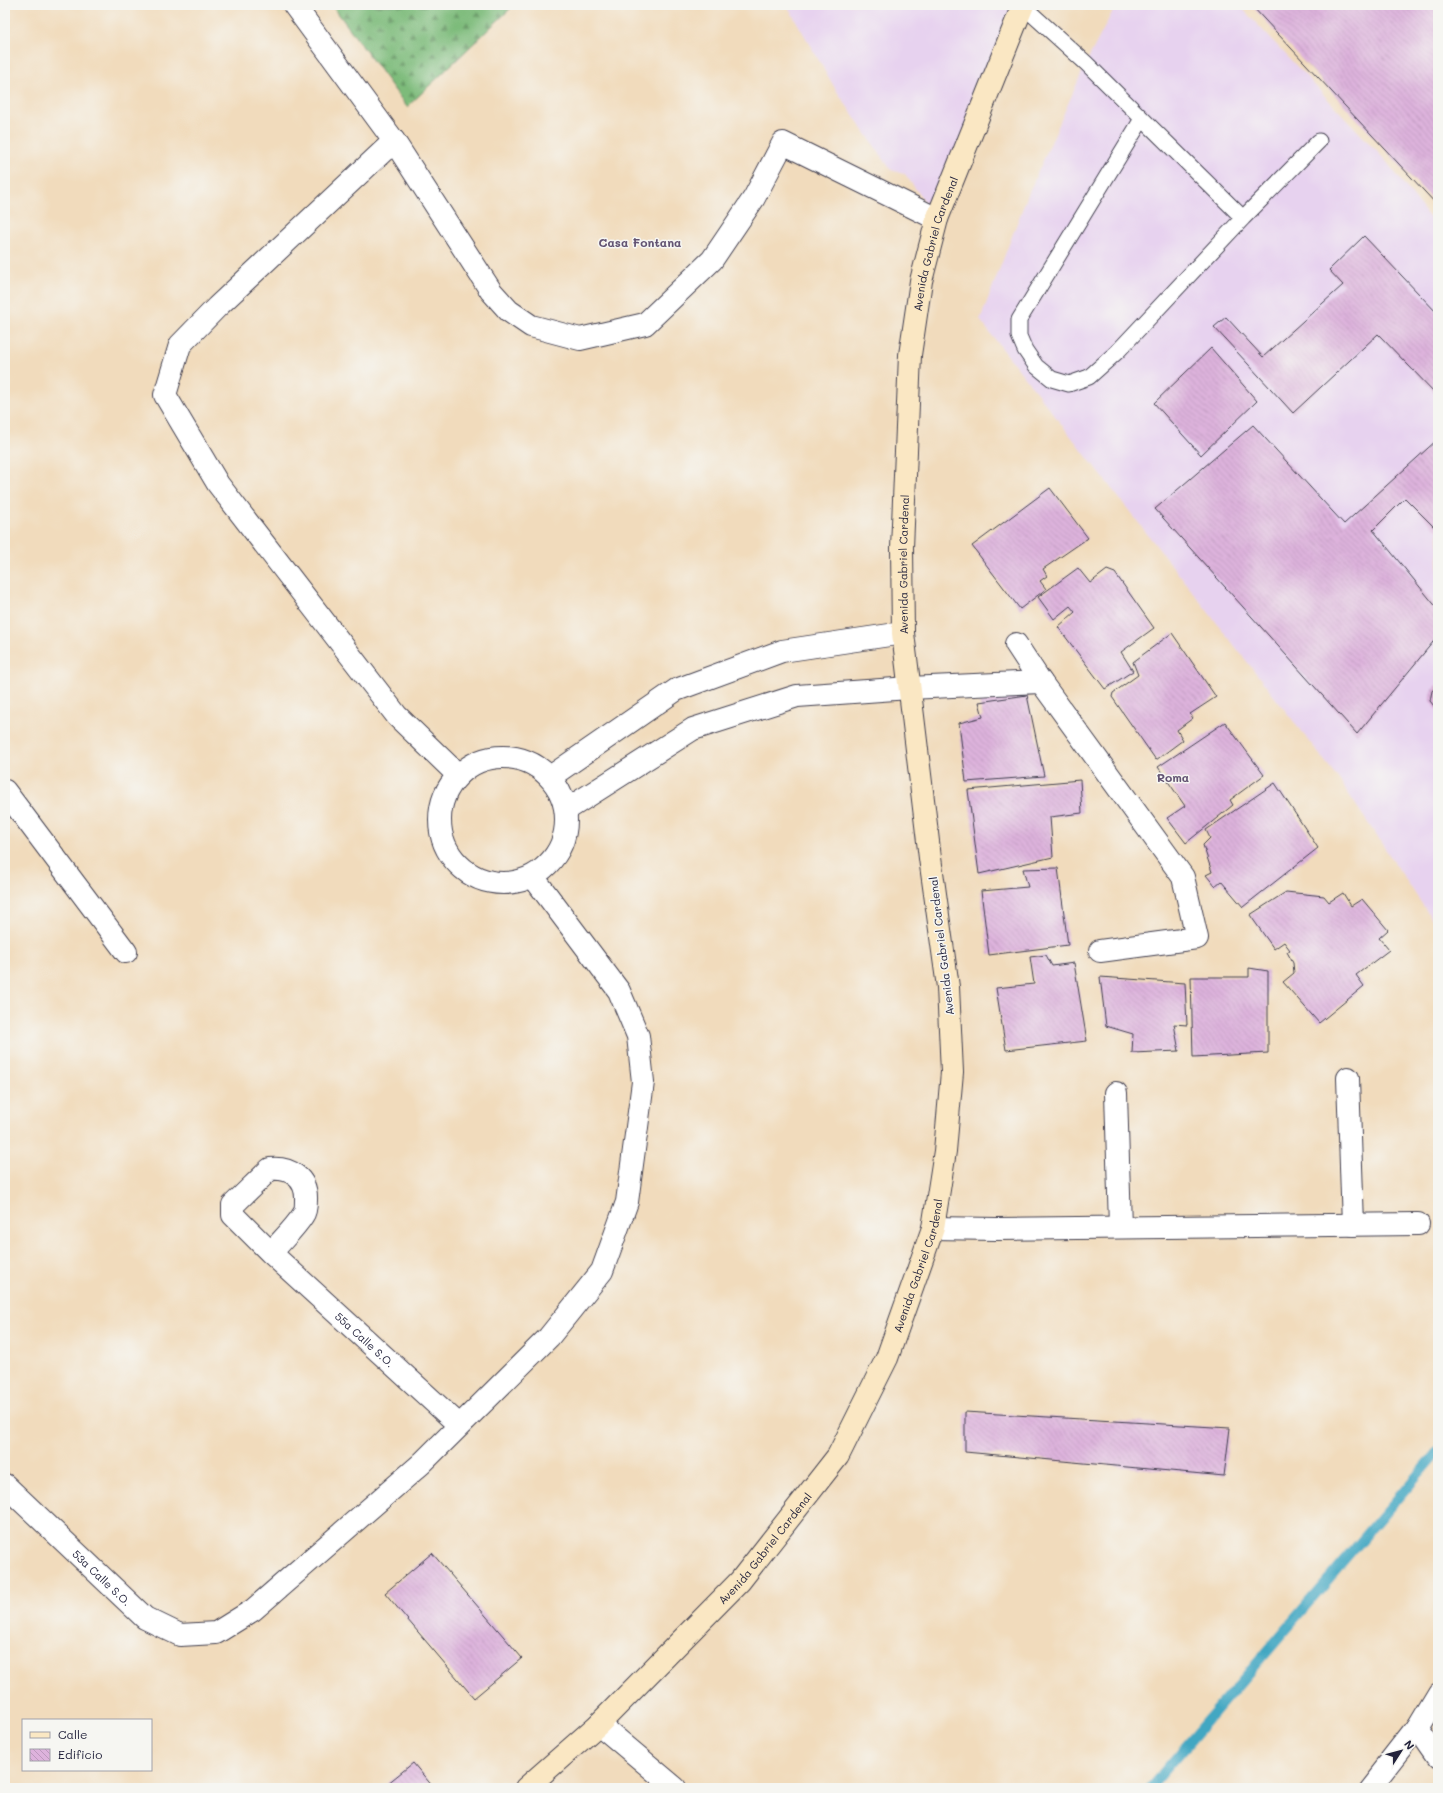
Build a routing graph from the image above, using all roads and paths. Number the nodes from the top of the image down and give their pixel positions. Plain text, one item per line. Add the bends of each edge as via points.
1 (294, 5) edge
2 (1023, 6) edge
3 (1142, 119) junction
4 (394, 141) junction
5 (1319, 141) dead end
6 (1243, 218) junction
7 (937, 219) junction
8 (903, 633) junction
9 (1016, 644) dead end
10 (1041, 682) junction
11 (909, 688) junction
12 (457, 774) junction
13 (550, 777) junction
14 (5, 791) edge
15 (566, 810) junction
16 (534, 878) junction
17 (1100, 951) dead end
18 (126, 952) dead end
19 (1348, 1078) dead end
20 (1116, 1093) dead end
21 (1418, 1224) dead end
22 (1354, 1225) junction
23 (1120, 1227) junction
24 (932, 1228) junction
25 (271, 1253) dead end
26 (459, 1425) junction
27 (5, 1485) edge
28 (1438, 1692) edge
29 (599, 1724) junction
30 (1417, 1728) junction
31 (1438, 1758) edge
32 (526, 1788) edge
33 (675, 1788) edge
34 (1370, 1788) edge

1 - 4 street
2 - 3 lane via 1086,63
2 - 7 street, Avenida Gabriel Cardenal
3 - 6 lane
3 - 6 lane via 1019,320 1019,336 1036,366 1052,379 1069,384 1090,377 1118,351
4 - 7 street via 491,291 509,311 531,326 580,339 645,324 712,260 754,198 783,143
4 - 12 street via 180,345 165,395 218,484 397,716
5 - 6 lane
7 - 8 street, Avenida Gabriel Cardenal via 921,281 910,355 902,548
8 - 11 street, Avenida Gabriel Cardenal
8 - 13 street via 782,651 676,690
9 - 10 street
10 - 11 street
10 - 17 street via 1183,877 1197,938
11 - 15 street via 797,696 693,729
11 - 24 street, Avenida Gabriel Cardenal via 948,987 952,1072 945,1151
12 - 13 street via 478,761 504,756 523,760
12 - 16 street via 442,798 438,817 442,842 449,856 464,872 505,885
13 - 15 street
14 - 18 street
15 - 16 street via 564,842 554,861
16 - 26 street via 619,991 638,1036 643,1082 627,1202 602,1271 549,1337
19 - 22 street
20 - 23 street
21 - 22 street
22 - 23 street
23 - 24 street
24 - 29 street, Avenida Gabriel Cardenal via 887,1358 838,1456 740,1581
25 - 26 street, 55a Calle S.O.
26 - 27 street, 53a Calle S.O. via 421,1464 253,1610 216,1633 180,1635 145,1618
28 - 30 street
29 - 32 street, Avenida Gabriel Cardenal
29 - 33 street
30 - 31 street
30 - 34 street

